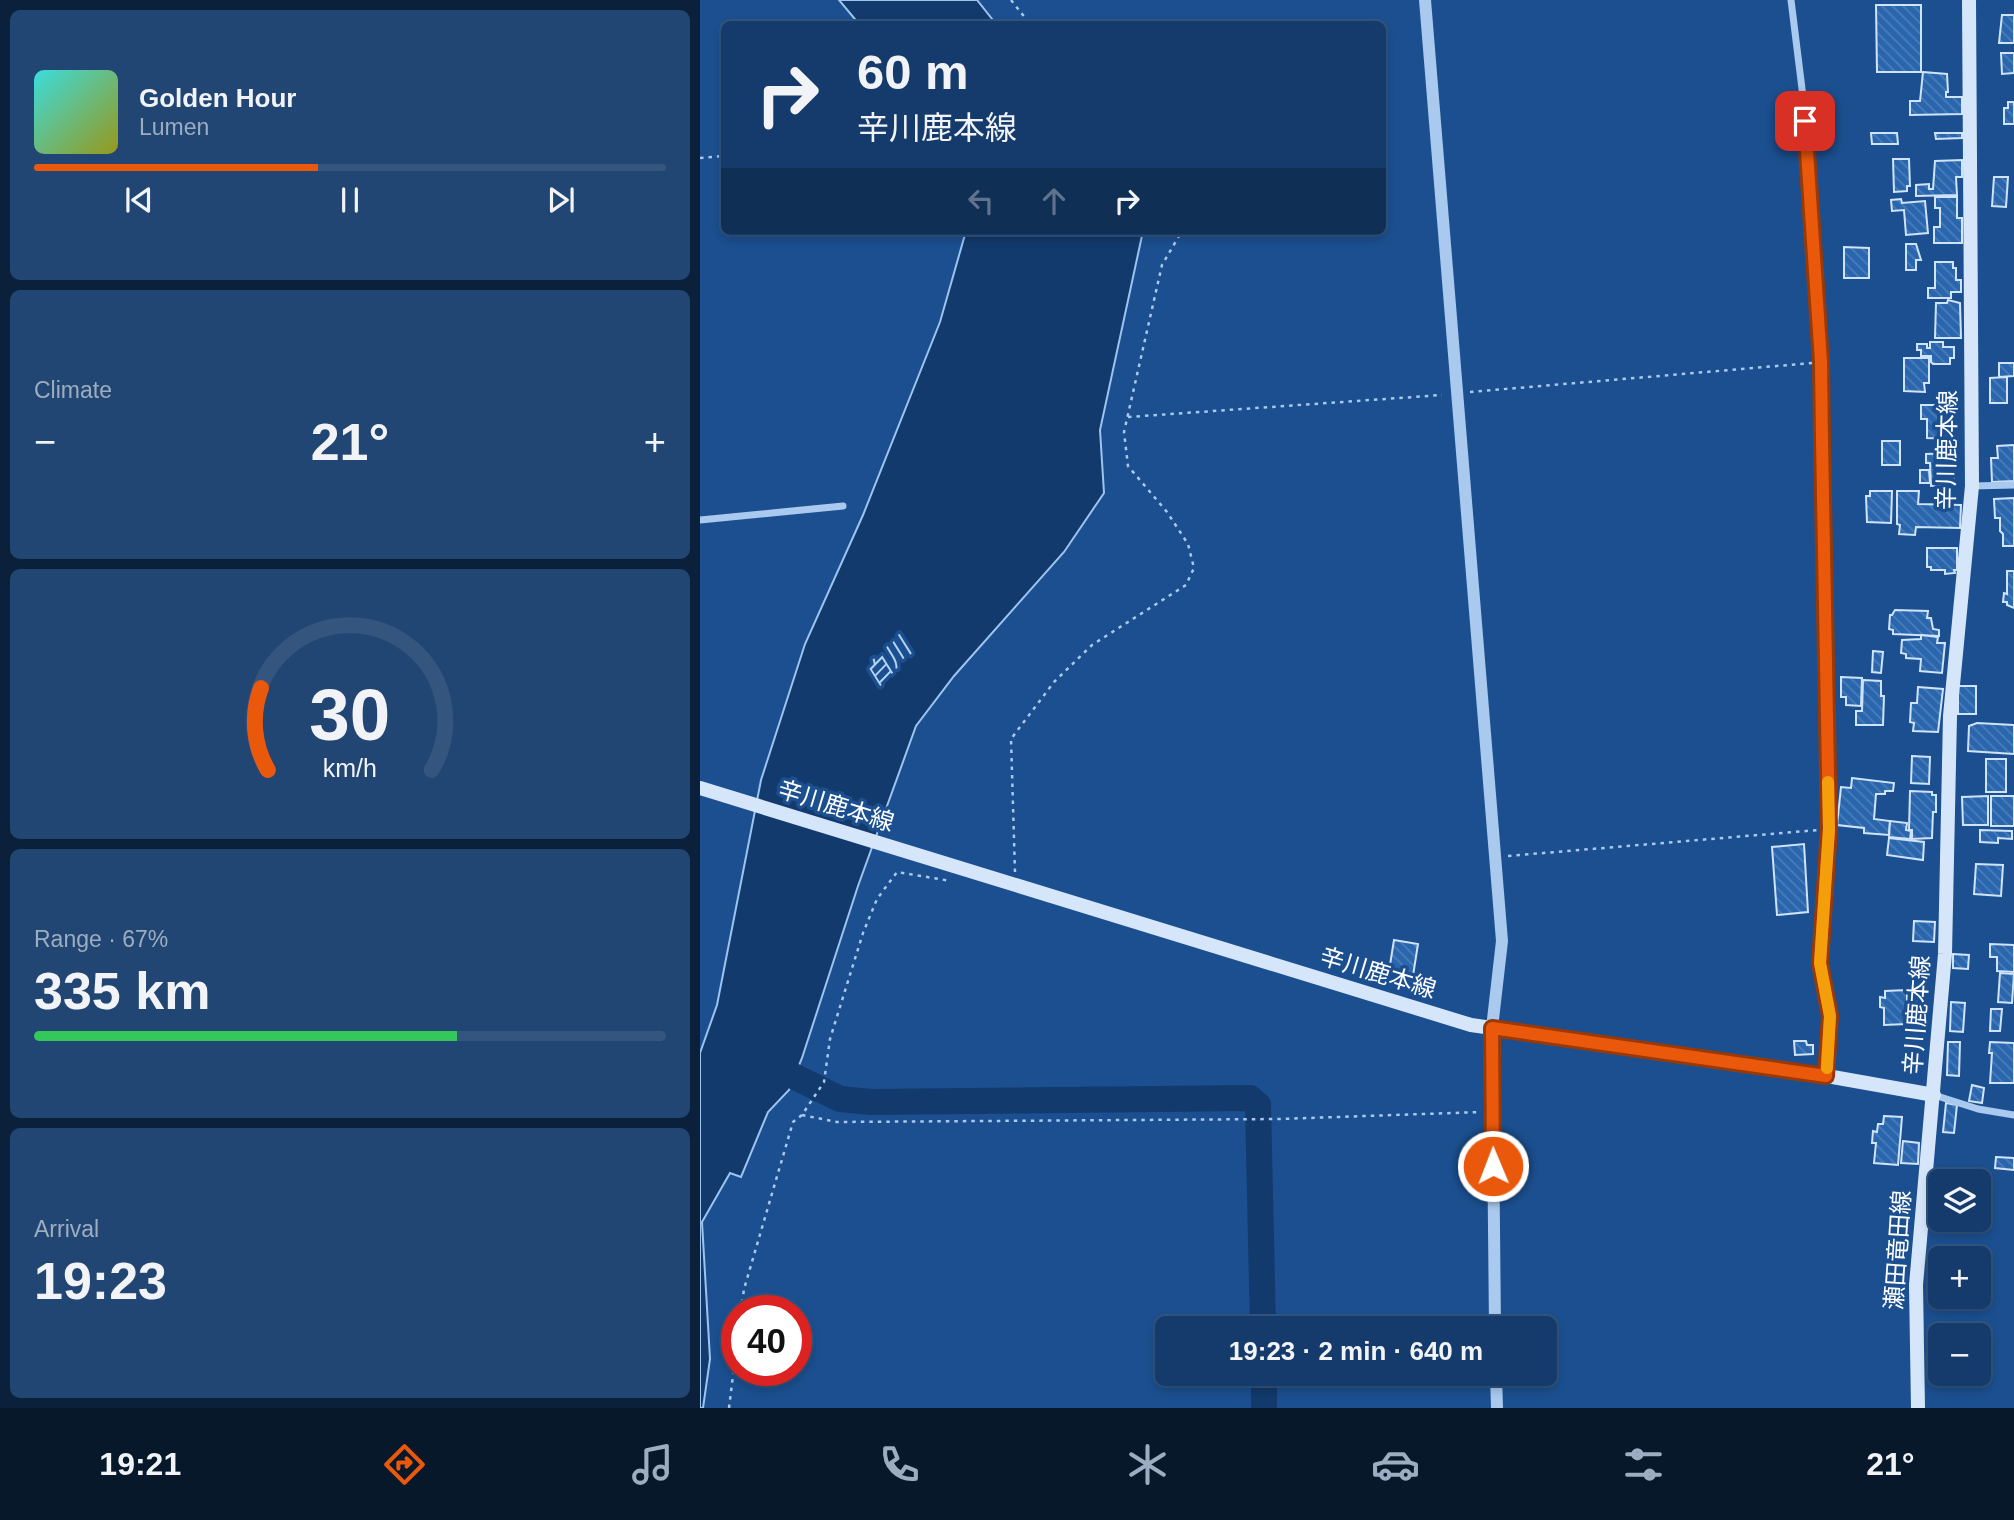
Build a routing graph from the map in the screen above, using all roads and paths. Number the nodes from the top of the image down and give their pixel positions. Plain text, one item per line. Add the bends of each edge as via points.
1 (1011, 0) edge
2 (1425, 0) edge
3 (1791, 0) edge
4 (1969, 0) edge
5 (1028, 21) edge
6 (721, 156) edge
7 (700, 158) edge
8 (1179, 235) edge
9 (1821, 362) junction
10 (1457, 394) junction
11 (1128, 417) junction
12 (2014, 485) edge
13 (1972, 486) junction
14 (843, 506) dead end
15 (700, 520) edge
16 (700, 788) edge
17 (1829, 829) junction
18 (1496, 857) junction
19 (950, 881) dead end
20 (1016, 886) junction
21 (1492, 1028) junction
22 (1826, 1076) junction
23 (1934, 1094) junction
24 (1492, 1111) junction
25 (802, 1115) junction
26 (2014, 1115) edge
27 (743, 1295) edge
28 (1495, 1316) edge
29 (732, 1386) edge
30 (1496, 1386) edge
31 (729, 1408) edge
32 (1497, 1408) edge
33 (1918, 1408) edge

1 - 5 path
2 - 10 street
3 - 9 street via 1805,121
4 - 13 main road, 辛川鹿本線
6 - 7 path
8 - 11 path via 1162,265
9 - 10 path
9 - 17 street
10 - 11 path
10 - 18 street
11 - 20 path via 1124,432 1128,466 1188,544 1194,568 1186,585 1092,645 1054,682 1011,739
12 - 13 street
13 - 23 main road, 辛川鹿本線 via 1950,716 1945,954
14 - 15 street
16 - 20 main road, 辛川鹿本線
17 - 18 path
17 - 22 street via 1820,963 1830,1016
18 - 21 street via 1502,941
19 - 25 path via 897,872 877,899 831,1039 824,1082
20 - 21 main road, 辛川鹿本線 via 1424,1012
21 - 22 main road, 辛川鹿本線
21 - 24 street
22 - 23 main road, 辛川鹿本線
23 - 26 street
23 - 33 main road, 瀬田竜田線 via 1916,1285
24 - 25 path via 1279,1119 837,1122
24 - 28 street
25 - 27 path via 793,1122
29 - 31 path
30 - 32 street

